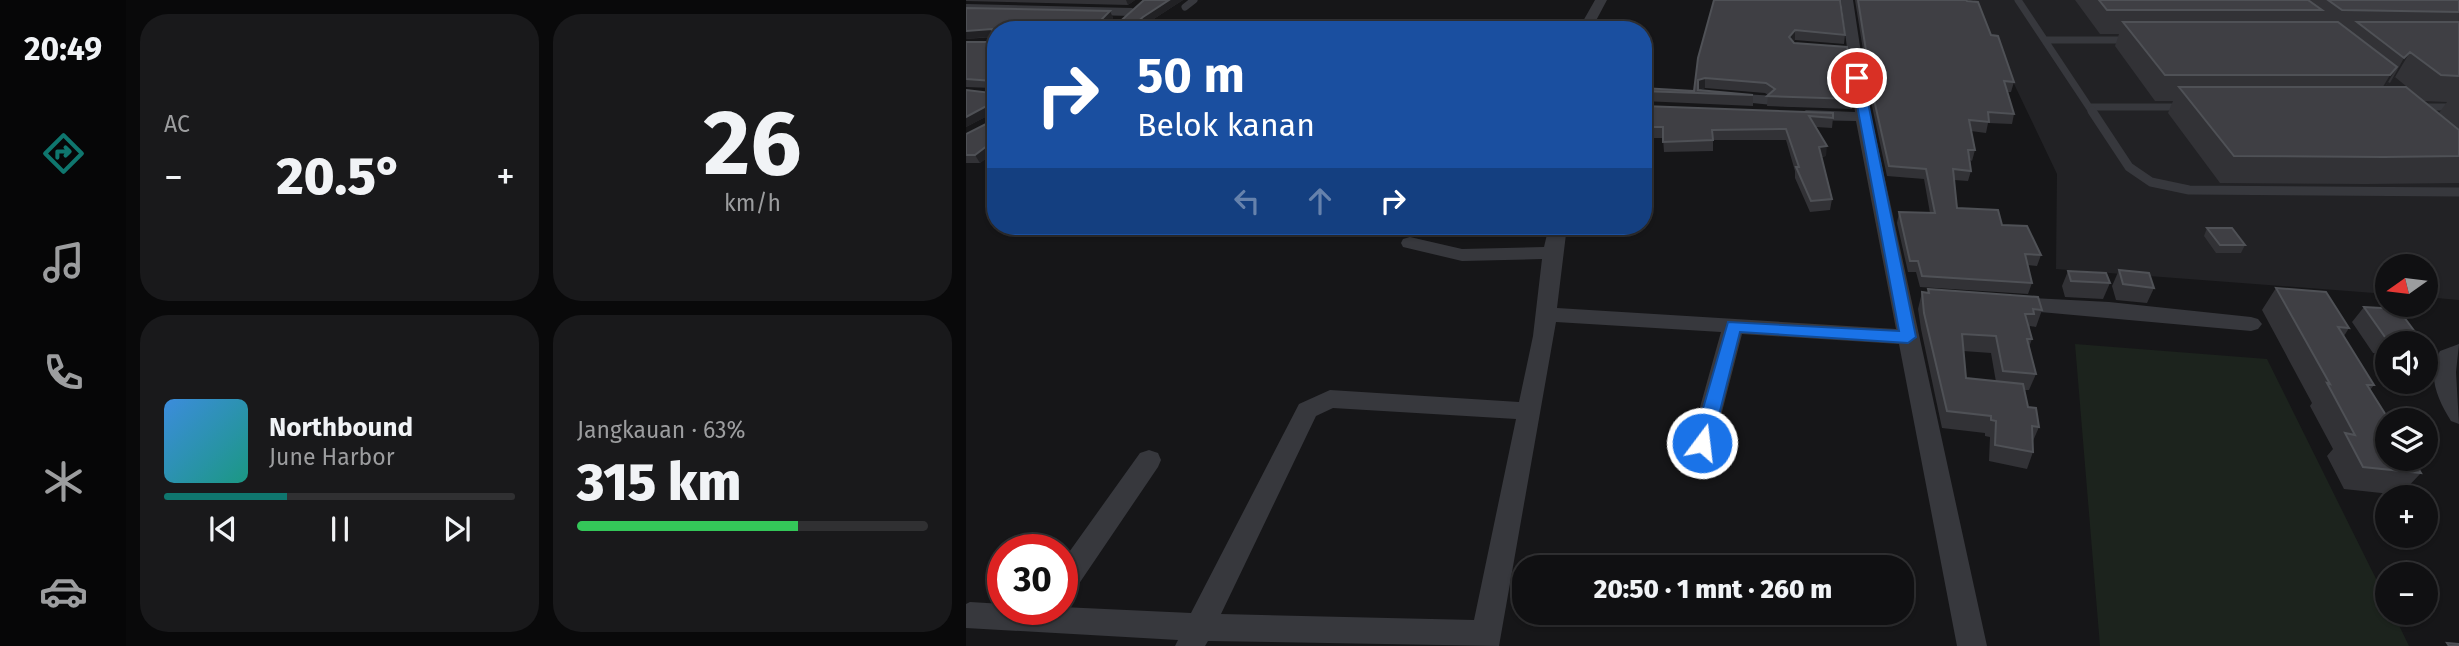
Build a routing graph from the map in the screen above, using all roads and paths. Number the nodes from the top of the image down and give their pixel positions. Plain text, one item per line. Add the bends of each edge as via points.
1 (997, 0) edge
2 (1081, 0) edge
3 (1146, 0) edge
4 (1194, 0) edge
5 (1601, 0) edge
6 (1847, 0) edge
7 (2018, 0) edge
8 (1185, 7) dead end
9 (966, 8) edge
10 (984, 8) junction
11 (1067, 10) junction
12 (1132, 12) junction
13 (1121, 21) edge
14 (1589, 21) edge
15 (2045, 40) junction
16 (2139, 40) edge
17 (1712, 96) edge
18 (2090, 107) junction
19 (2188, 107) edge
20 (2459, 107) edge
21 (1863, 111) junction
22 (1725, 113) edge
23 (2421, 115) edge
24 (2459, 192) edge
25 (1555, 235) edge
26 (1410, 243) dead end
27 (1550, 253) junction
28 (1900, 295) junction
29 (1926, 297) edge
30 (1991, 302) edge
31 (1547, 314) junction
32 (2251, 324) dead end
33 (1733, 326) junction
34 (1908, 337) junction
35 (2459, 352) edge
36 (1527, 411) junction
37 (2459, 415) edge
38 (1702, 443) dead end
39 (1149, 460) dead end
40 (1078, 562) edge
41 (971, 616) dead end
42 (987, 616) edge
43 (1078, 620) edge
44 (1194, 636) edge
45 (1486, 640) edge
46 (1972, 646) edge

1 - 10 street
2 - 11 street
3 - 12 street
4 - 8 lane
5 - 14 street
6 - 21 street via 1847,50
7 - 15 lane
9 - 10 street
10 - 11 street
11 - 12 street
12 - 13 street
15 - 16 lane
15 - 18 lane
17 - 21 street
18 - 19 lane
18 - 24 lane via 2129,167 2169,188
20 - 23 lane via 2412,107
21 - 22 street
21 - 28 street
25 - 27 street
26 - 27 street via 1462,255
27 - 31 street
28 - 29 street
28 - 34 street
30 - 32 street
31 - 33 street
31 - 36 street
33 - 34 street
33 - 38 street
34 - 46 street
35 - 37 street via 2448,358 2443,373
36 - 44 street via 1330,399 1307,410
36 - 45 street
39 - 40 street
41 - 42 street
43 - 44 street
44 - 45 street

